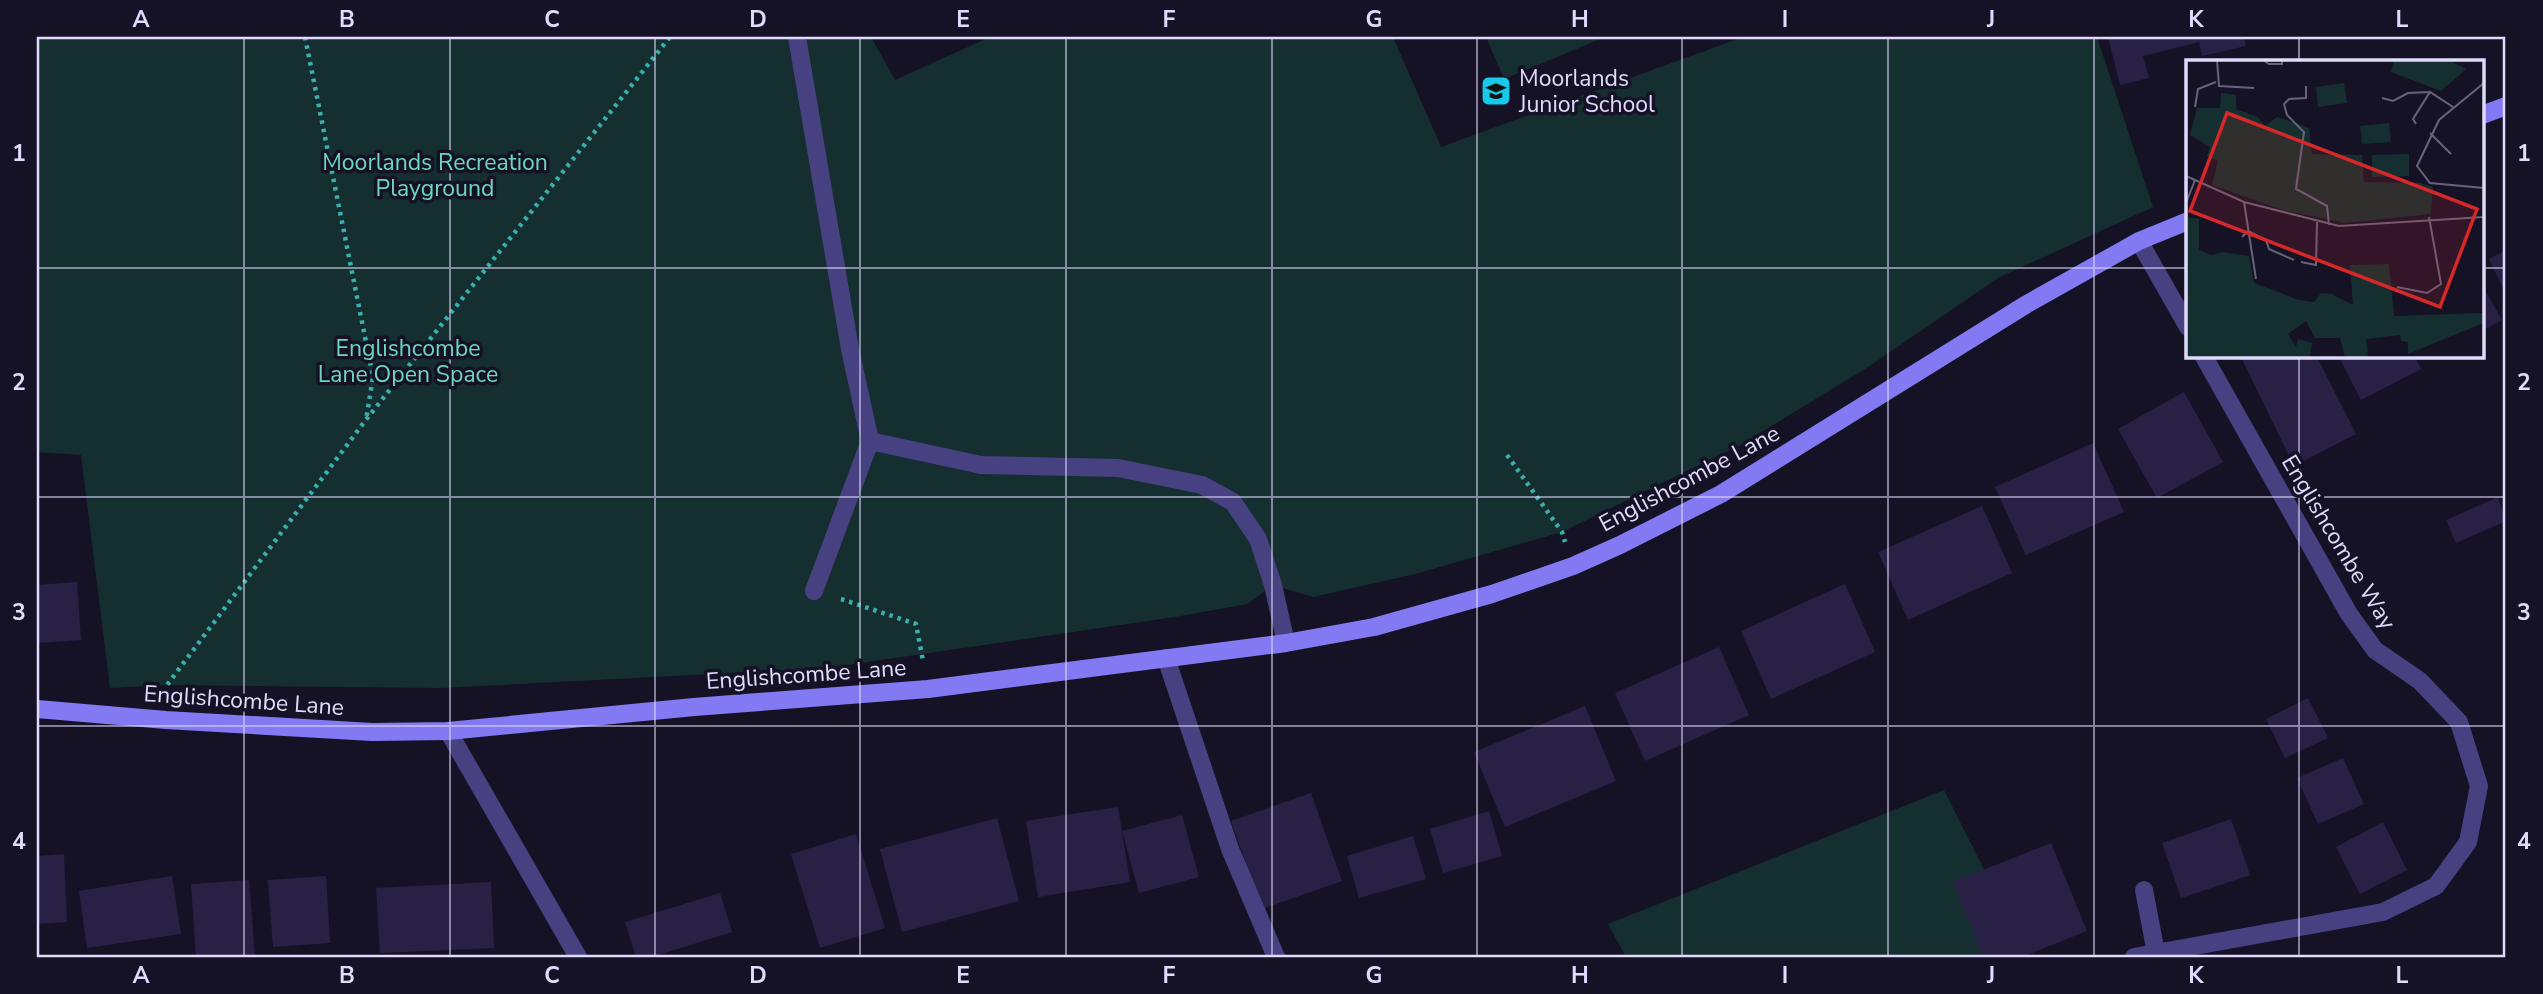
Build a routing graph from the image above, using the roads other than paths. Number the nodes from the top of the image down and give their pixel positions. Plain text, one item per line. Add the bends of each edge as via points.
1 (797, 37) edge
2 (2506, 106) edge
3 (2484, 114) edge
4 (2186, 221) edge
5 (2139, 241) junction
6 (2186, 323) edge
7 (2204, 357) edge
8 (870, 441) junction
9 (814, 591) road end
10 (1286, 643) junction
11 (1166, 658) junction
12 (37, 709) edge
13 (448, 731) junction
14 (2144, 890) dead end
15 (2156, 953) junction
16 (578, 957) edge
17 (1276, 957) edge
18 (2134, 957) edge

1 - 8 street
2 - 3 street
4 - 5 street, Englishcombe Lane
5 - 6 street
5 - 10 street, Englishcombe Lane via 2026,303 1721,494 1573,566 1374,627
7 - 15 street, Englishcombe Way via 2349,614 2375,650 2420,681 2459,722 2479,786 2468,842 2436,886 2383,912
8 - 9 street
8 - 10 street via 981,465 1118,468 1202,485 1233,502 1258,539
10 - 11 street, Englishcombe Lane
11 - 13 street, Englishcombe Lane via 928,690
11 - 17 street via 1230,849
12 - 13 street, Englishcombe Lane via 372,732
13 - 16 street
14 - 15 street
15 - 18 street, Englishcombe Way

